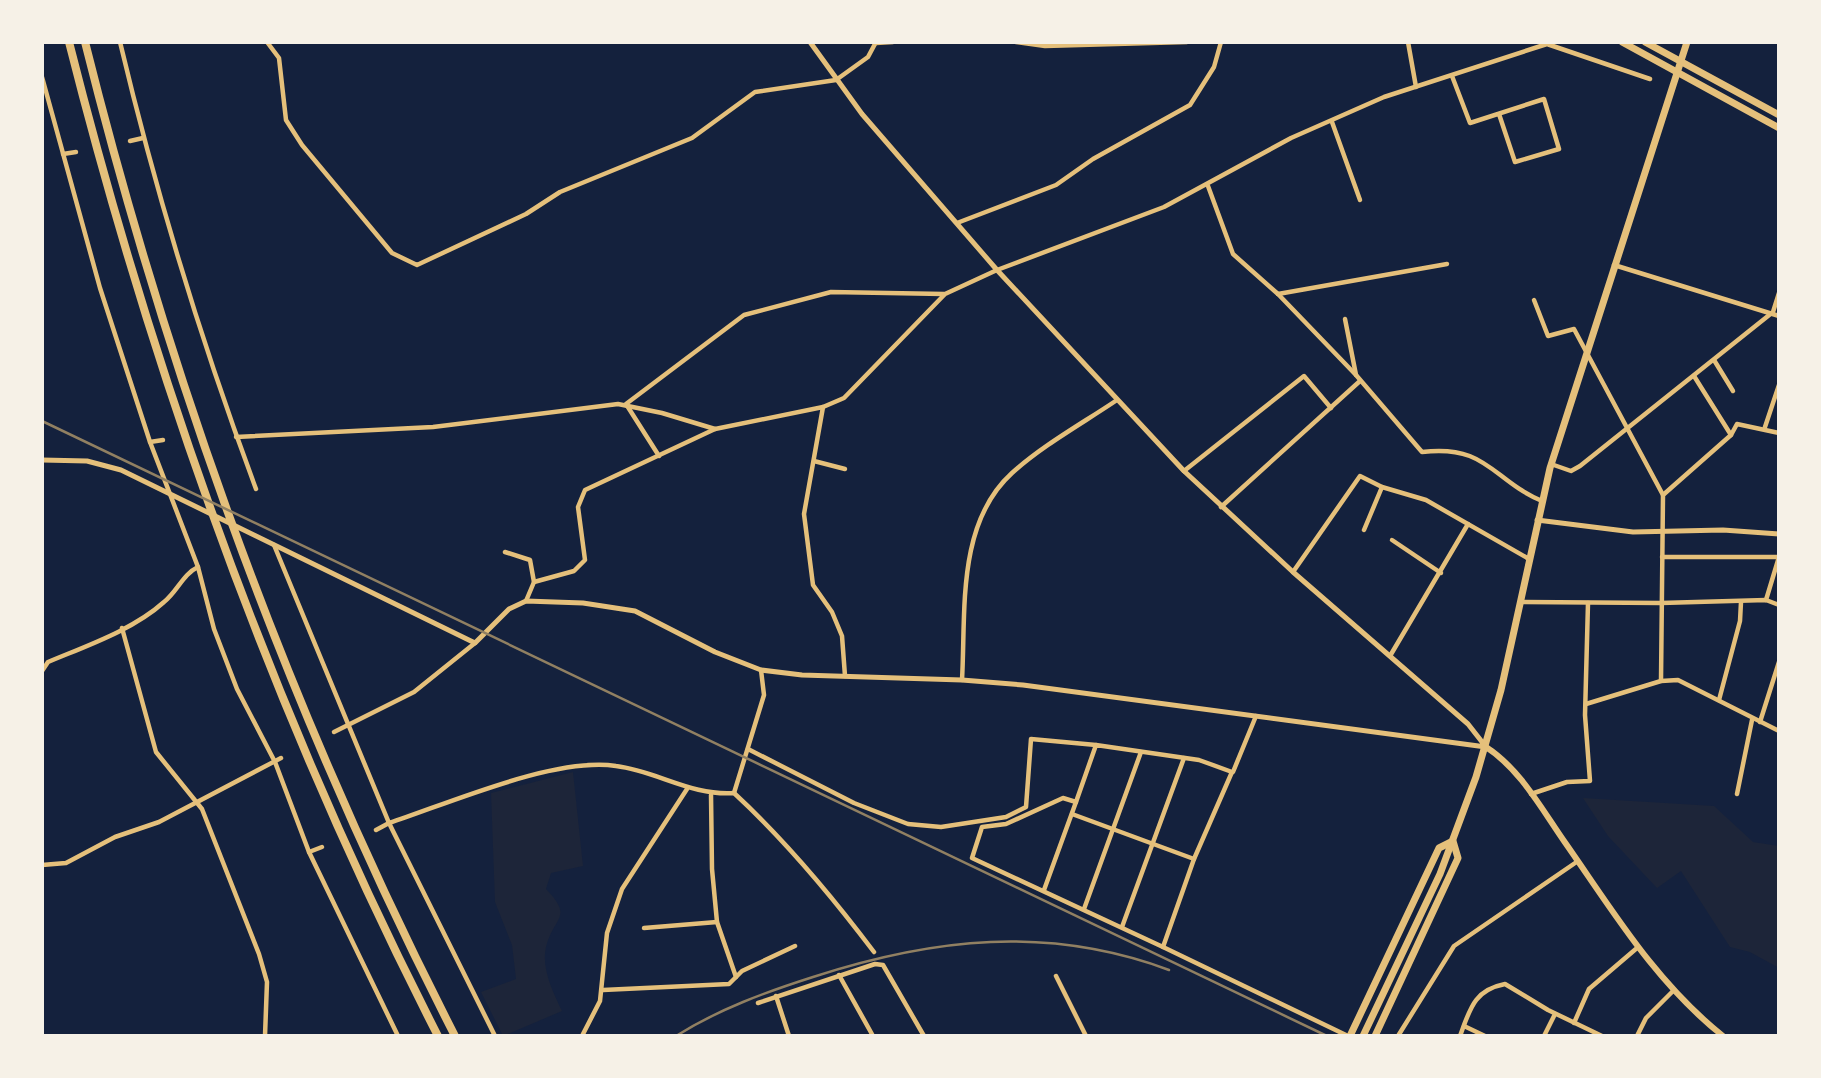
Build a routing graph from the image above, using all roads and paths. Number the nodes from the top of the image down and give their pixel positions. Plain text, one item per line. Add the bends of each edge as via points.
1 (69, 42) edge
2 (85, 42) edge
3 (120, 42) edge
4 (267, 42) edge
5 (810, 42) edge
6 (876, 42) edge
7 (893, 42) edge
8 (1016, 42) edge
9 (1187, 42) edge
10 (1221, 42) edge
11 (1408, 42) edge
12 (1622, 42) edge
13 (1644, 42) edge
14 (1687, 42) edge
15 (1680, 63) junction
16 (1677, 74) junction
17 (1452, 76) junction
18 (42, 77) edge
19 (1650, 79) dead end
20 (836, 80) junction
21 (1416, 87) junction
22 (1499, 114) junction
23 (1779, 115) edge
24 (1332, 122) junction
25 (1779, 128) edge
26 (143, 138) junction
27 (130, 141) dead end
28 (76, 152) dead end
29 (63, 154) junction
30 (1208, 186) junction
31 (1360, 200) dead end
32 (957, 223) junction
33 (1447, 264) dead end
34 (1614, 265) junction
35 (997, 270) junction
36 (1779, 293) edge
37 (945, 294) junction
38 (1278, 294) junction
39 (1534, 300) dead end
40 (1773, 312) junction
41 (1779, 316) edge
42 (1345, 319) dead end
43 (1586, 354) junction
44 (1714, 360) junction
45 (1356, 375) junction
46 (1694, 376) junction
47 (1360, 381) junction
48 (1779, 385) edge
49 (1733, 391) dead end
50 (1117, 400) junction
51 (626, 404) junction
52 (823, 407) junction
53 (1331, 408) junction
54 (1765, 427) junction
55 (715, 429) junction
56 (1626, 429) junction
57 (1779, 433) edge
58 (225, 435) dead end
59 (235, 435) junction
60 (1731, 435) junction
61 (163, 440) dead end
62 (150, 442) junction
63 (659, 456) junction
64 (42, 460) edge
65 (814, 461) junction
66 (1551, 464) junction
67 (845, 469) dead end
68 (1184, 471) junction
69 (1382, 487) junction
70 (256, 489) dead end
71 (169, 492) junction
72 (1663, 495) junction
73 (1542, 501) junction
74 (1221, 508) junction
75 (1537, 520) junction
76 (1468, 524) junction
77 (1364, 530) dead end
78 (1662, 532) junction
79 (1779, 534) edge
80 (1392, 540) dead end
81 (274, 544) junction
82 (505, 552) dead end
83 (1662, 557) junction
84 (1528, 559) junction
85 (198, 567) junction
86 (1293, 572) junction
87 (1441, 573) junction
88 (534, 582) junction
89 (1766, 600) junction
90 (526, 601) junction
91 (1741, 602) junction
92 (1520, 603) junction
93 (1588, 603) junction
94 (1661, 603) junction
95 (1779, 605) edge
96 (122, 628) junction
97 (475, 643) junction
98 (1390, 656) junction
99 (1779, 662) edge
100 (761, 670) junction
101 (42, 671) edge
102 (845, 676) junction
103 (962, 680) junction
104 (1661, 681) junction
105 (1719, 700) junction
106 (1586, 704) junction
107 (1257, 715) junction
108 (1752, 720) junction
109 (1760, 722) junction
110 (347, 726) junction
111 (1779, 731) edge
112 (334, 732) dead end
113 (1096, 745) junction
114 (1486, 747) junction
115 (748, 749) junction
116 (1141, 752) junction
117 (281, 758) dead end
118 (1184, 758) junction
119 (275, 762) junction
120 (1232, 772) junction
121 (687, 789) junction
122 (734, 793) junction
123 (1531, 794) junction
124 (1737, 794) dead end
125 (711, 795) junction
126 (195, 802) junction
127 (1076, 802) junction
128 (1072, 814) junction
129 (389, 823) junction
130 (1112, 829) junction
131 (376, 830) dead end
132 (1453, 841) junction
133 (1152, 844) junction
134 (322, 847) dead end
135 (309, 852) junction
136 (1194, 859) junction
137 (1578, 861) junction
138 (42, 865) edge
139 (1044, 890) junction
140 (1084, 909) junction
141 (717, 922) junction
142 (1122, 927) junction
143 (644, 928) dead end
144 (795, 946) dead end
145 (1163, 947) junction
146 (1637, 948) junction
147 (874, 952) dead end
148 (839, 975) junction
149 (1056, 976) dead end
150 (736, 977) junction
151 (603, 990) junction
152 (1673, 991) junction
153 (776, 996) junction
154 (758, 1003) dead end
155 (1555, 1014) junction
156 (1574, 1023) junction
157 (1464, 1026) junction
158 (265, 1036) edge
159 (398, 1036) edge
160 (438, 1036) edge
161 (455, 1036) edge
162 (495, 1036) edge
163 (582, 1036) edge
164 (789, 1036) edge
165 (873, 1036) edge
166 (924, 1036) edge
167 (1086, 1036) edge
168 (1349, 1036) edge
169 (1363, 1036) edge
170 (1375, 1036) edge
171 (1398, 1036) edge
172 (1460, 1036) edge
173 (1485, 1036) edge
174 (1544, 1036) edge
175 (1602, 1036) edge
176 (1637, 1036) edge
177 (1723, 1036) edge

1 - 160 highway via 123,244 216,528 306,754
2 - 161 highway via 137,239 235,534 361,841
3 - 26 street
4 - 20 street via 279,58 286,120 302,145 392,253 417,265 526,214 560,191 692,138 755,92
5 - 20 street
6 - 7 street
6 - 20 street via 868,57
8 - 9 street via 1045,46
10 - 32 street via 1214,67 1190,104 1093,159 1056,186
11 - 21 street
12 - 16 main road
13 - 15 main road
14 - 15 main road
15 - 16 main road
15 - 23 main road
16 - 25 main road
16 - 34 main road
17 - 19 street via 1547,44
17 - 21 street
17 - 22 street via 1470,123
18 - 29 street
20 - 32 street
21 - 24 street
22 - 22 street via 1544,99 1559,149 1515,162
24 - 30 street via 1291,138
24 - 31 street
26 - 27 street
26 - 59 street
28 - 29 street
29 - 62 street
30 - 35 street
30 - 38 street via 1233,254
32 - 35 street
33 - 38 street
34 - 40 street
34 - 43 main road
35 - 37 street
35 - 50 street
36 - 40 street
37 - 51 street via 831,292 744,316
37 - 52 street via 844,398
38 - 45 street
39 - 43 street via 1548,336 1574,329
40 - 41 street
40 - 44 street
42 - 45 street
43 - 56 street
43 - 66 main road
44 - 46 street
44 - 49 street
45 - 47 street
46 - 56 street
46 - 60 street
47 - 53 street
47 - 73 street via 1422,452 1471,454
48 - 54 street
50 - 68 street
50 - 103 street via 1011,474 988,506 974,533 968,569
51 - 55 street
51 - 59 street via 433,427
51 - 63 street
52 - 55 street
52 - 65 street
53 - 68 street via 1304,376
53 - 74 street
54 - 57 street
54 - 60 street via 1737,424
55 - 63 street
56 - 66 street via 1571,471
56 - 72 street
58 - 59 street
59 - 70 street
60 - 72 street
61 - 62 street
62 - 71 street
63 - 88 street via 585,490 578,507 584,559 574,571
64 - 71 street via 103,463
65 - 67 street
65 - 102 street via 804,514 809,566 813,584 842,636
66 - 73 main road
68 - 74 street
69 - 76 street via 1426,500
69 - 77 street
69 - 86 street via 1360,476
71 - 81 street
71 - 85 street
72 - 78 street
73 - 75 main road
74 - 86 street
75 - 78 street
75 - 84 main road
76 - 84 street
76 - 87 street
78 - 79 street
78 - 83 street
80 - 87 street
81 - 97 street
81 - 110 street
82 - 88 street via 530,560
83 - 89 street via 1779,557
83 - 94 street
84 - 92 main road
85 - 96 street via 166,602
85 - 119 street via 214,629 237,689
86 - 98 street
87 - 98 street
88 - 90 street
89 - 91 street
89 - 95 street
90 - 97 street via 509,609
90 - 100 street via 635,611
91 - 94 street
91 - 105 street
92 - 93 street
92 - 114 main road
93 - 94 street
93 - 106 street
94 - 104 street
96 - 101 street via 48,662
96 - 126 street via 156,752
97 - 110 street via 414,692
98 - 114 street via 1468,724
99 - 109 street
100 - 102 street
100 - 115 street via 764,695
102 - 103 street
103 - 107 street
104 - 105 street via 1678,680
104 - 106 street
105 - 108 street
106 - 123 street via 1590,781 1567,782
107 - 114 street
107 - 120 street
108 - 109 street
108 - 124 street
109 - 111 street
110 - 112 street
110 - 129 street
113 - 115 street via 1031,738 1026,807 1006,817 941,827 908,824 854,803
113 - 116 street
113 - 127 street
114 - 123 main road
114 - 132 main road
115 - 122 street
116 - 118 street
116 - 130 street
117 - 119 street
118 - 120 street
118 - 133 street
119 - 126 street
119 - 135 street
120 - 136 street
121 - 125 street
121 - 129 street via 618,766 559,767
121 - 151 street via 621,889 607,933
122 - 125 street
122 - 147 street via 821,883
123 - 137 main road
125 - 141 street
126 - 138 street via 66,863
126 - 158 street via 202,809 259,954 267,982
127 - 128 street
127 - 139 street via 1063,798 1006,824 982,827 972,858
128 - 130 street
128 - 139 street
129 - 131 street
129 - 162 street
130 - 133 street
130 - 140 street
132 - 168 main road via 1439,848
132 - 169 main road
132 - 170 main road via 1458,858
133 - 136 street
133 - 142 street
134 - 135 street
135 - 159 street
136 - 145 street
137 - 146 main road
137 - 171 street via 1454,946
139 - 140 street
140 - 142 street
141 - 143 street
141 - 150 street
142 - 145 street
144 - 150 street
145 - 168 street
146 - 152 main road
146 - 156 street via 1589,989
148 - 153 street
148 - 165 street
148 - 166 street via 883,965
149 - 167 street
150 - 151 street via 729,984
151 - 163 street
152 - 176 street via 1646,1018
152 - 177 main road
153 - 154 street
153 - 164 street
155 - 156 street
155 - 157 street via 1505,984 1488,987 1472,1004
155 - 174 street
156 - 175 street
157 - 172 street
157 - 173 street

